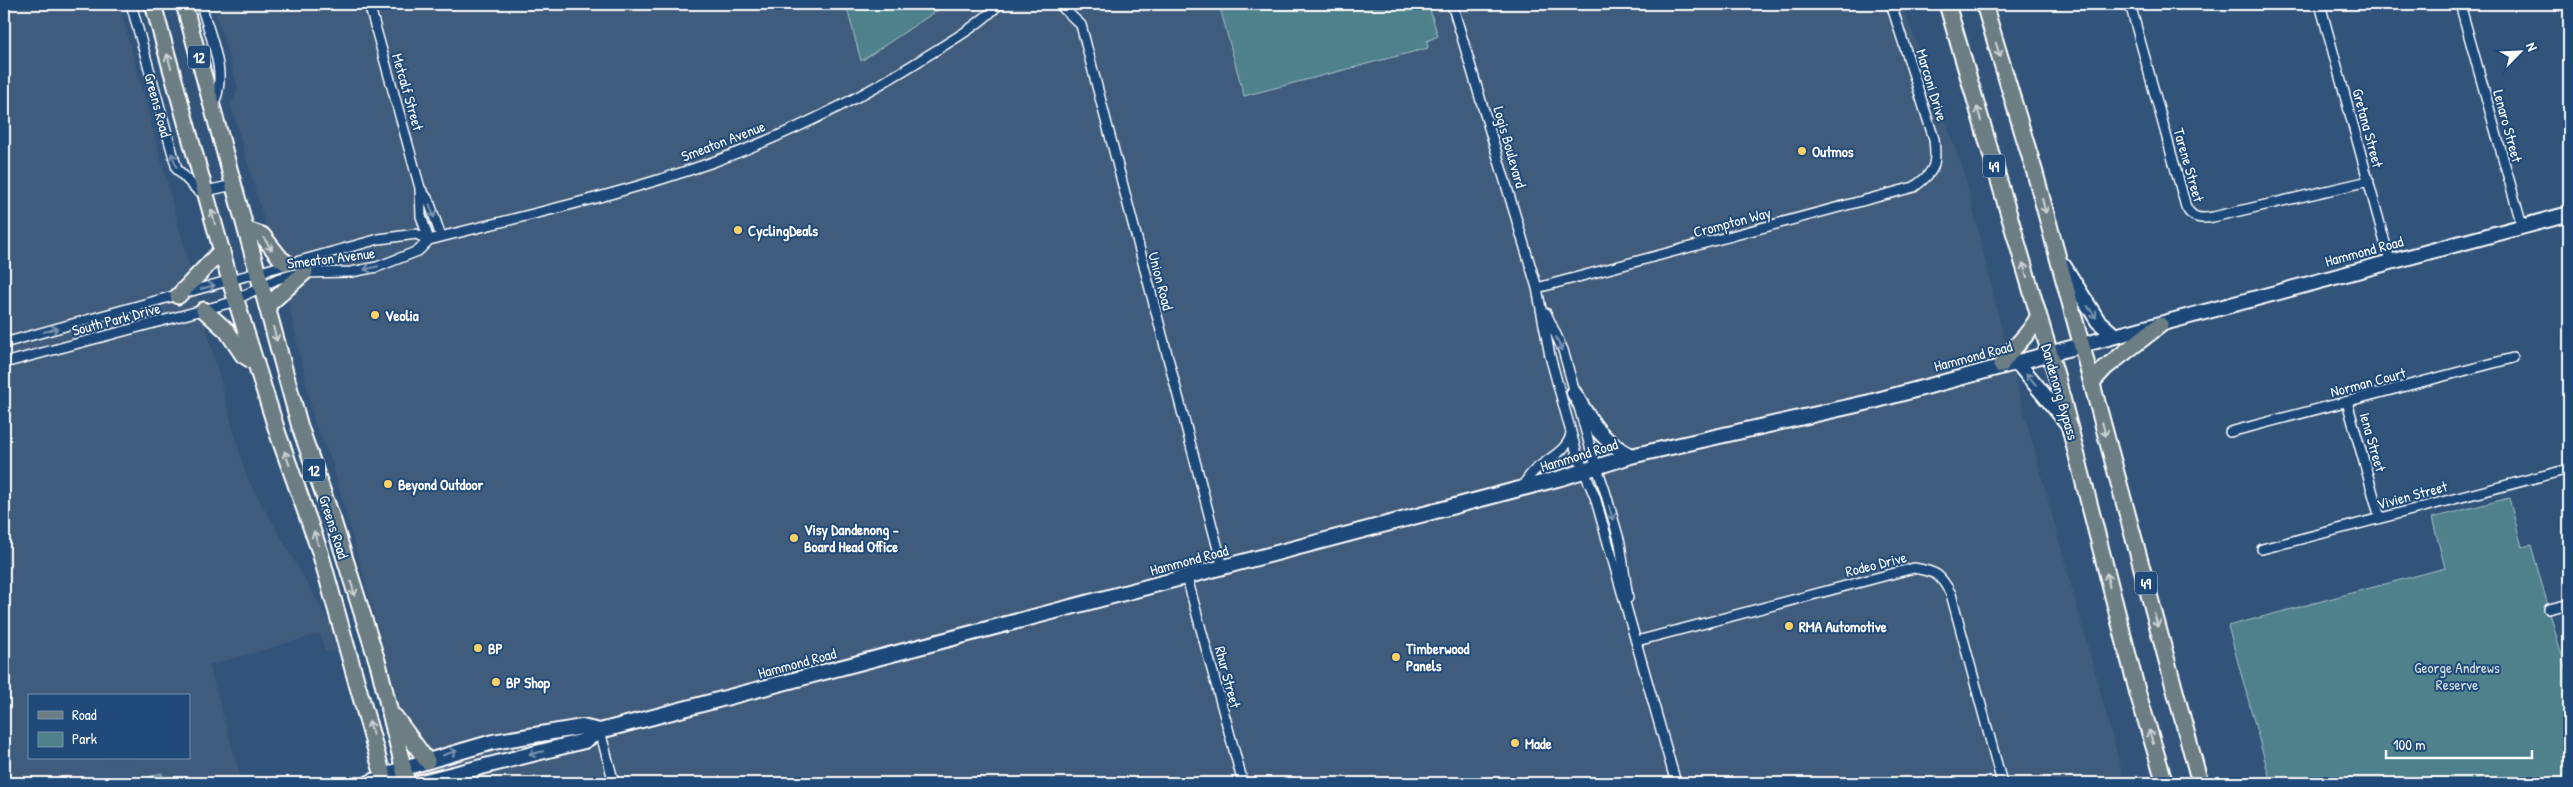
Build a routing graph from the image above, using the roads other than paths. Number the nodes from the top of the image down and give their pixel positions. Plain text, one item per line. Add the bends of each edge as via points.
1 (131, 4) edge
2 (153, 4) edge
3 (184, 4) edge
4 (201, 4) edge
5 (369, 4) edge
6 (999, 4) edge
7 (1452, 4) edge
8 (1891, 4) edge
9 (1947, 4) edge
10 (1984, 4) edge
11 (2130, 4) edge
12 (2320, 4) edge
13 (2460, 4) edge
14 (1062, 7) dead end
15 (212, 107) junction
16 (1930, 176) joint
17 (2369, 181) junction
18 (233, 185) junction
19 (420, 188) junction
20 (206, 193) junction
21 (2569, 214) edge
22 (2522, 226) junction
23 (246, 230) junction
24 (441, 236) junction
25 (429, 240) junction
26 (222, 250) junction
27 (2057, 256) junction
28 (2390, 261) junction
29 (287, 263) junction
30 (258, 272) junction
31 (305, 272) junction
32 (230, 281) junction
33 (262, 287) junction
34 (1537, 288) junction
35 (178, 296) junction
36 (1540, 299) junction
37 (236, 301) junction
38 (267, 306) junction
39 (204, 310) junction
40 (2038, 317) junction
41 (2160, 325) junction
42 (2116, 336) junction
43 (4, 342) edge
44 (2081, 344) junction
45 (2049, 353) junction
46 (2513, 358) dead end
47 (2016, 361) junction
48 (256, 363) junction
49 (4, 364) edge
50 (2001, 365) junction
51 (2092, 382) junction
52 (1574, 393) junction
53 (2347, 402) junction
54 (2068, 424) junction
55 (2230, 432) dead end
56 (1572, 433) junction
57 (1631, 456) junction
58 (1590, 469) junction
59 (2569, 469) edge
60 (1521, 488) junction
61 (2380, 518) junction
62 (2262, 549) dead end
63 (1223, 568) junction
64 (1187, 578) junction
65 (2569, 604) edge
66 (2549, 609) dead end
67 (1631, 620) junction
68 (1637, 641) junction
69 (391, 712) junction
70 (600, 731) junction
71 (427, 761) junction
72 (404, 768) junction
73 (384, 779) edge
74 (369, 783) edge
75 (408, 783) edge
76 (418, 783) edge
77 (614, 783) edge
78 (1243, 783) edge
79 (1676, 783) edge
80 (2002, 783) edge
81 (2165, 783) edge
82 (2200, 783) edge

20 -> 1 street, Greens Road via 197,190 173,160
20 -> 2 main road, Greens Road / 12
3 - 15 main road, Greens Road / 12
4 - 15 street via 220,75 220,90
5 - 19 street, Metcalf Street
6 - 24 street, Smeaton Avenue via 969,28 890,79 764,141 656,181
7 - 34 street, Logis Boulevard
8 - 16 street, Marconi Drive via 1934,139 1936,159
40 -> 9 main road, Dandenong Bypass / 49
10 -> 27 main road, 49
11 - 17 street, Tarene Street via 2186,208 2192,216 2202,219 2213,217
12 - 17 street, Gretana Street
13 - 22 street, Lenaro Street
14 - 63 street, Union Road via 1081,24
15 - 18 main road, Greens Road / 12
16 - 34 street, Crompton Way via 1914,188
17 - 28 street, Gretana Street
18 - 20 street
18 - 23 main road, Greens Road / 12
19 -> 24 street, Metcalf Street
19 - 25 street, Metcalf Street via 421,216
26 -> 20 main road, Greens Road / 12
21 - 22 main road, Hammond Road
22 - 28 main road, Hammond Road
23 -> 29 main road via 262,235
23 - 30 main road, Greens Road / 12
24 - 25 street, Smeaton Avenue
25 - 29 street, Smeaton Avenue via 416,234 380,239
25 -> 31 street, Smeaton Avenue via 418,251 377,267 351,272
26 - 32 main road, Greens Road / 12
26 - 35 main road
27 -> 42 main road via 2089,309
27 - 44 main road, 49
28 - 41 main road, Hammond Road
29 - 30 street, Smeaton Avenue
30 - 32 street, Smeaton Avenue
30 - 33 main road, Greens Road / 12
31 - 33 street, Smeaton Avenue via 277,279
31 - 38 main road
35 -> 32 street, South Park Drive
32 - 37 main road, Greens Road / 12
33 - 37 street, Smeaton Avenue
33 - 38 main road, Greens Road / 12
34 - 36 street, Logis Boulevard
43 -> 35 street, South Park Drive
36 -> 52 street, Logis Boulevard via 1562,350
36 - 56 street, Logis Boulevard via 1550,356
37 - 39 street, South Park Drive
37 - 48 main road, Greens Road / 12
38 -> 69 main road, Greens Road / 12 via 306,449 334,524
39 - 48 main road via 227,331 243,354
39 - 49 street, South Park Drive
40 - 45 main road, Dandenong Bypass / 49
40 - 50 main road via 2032,330 2010,350
41 - 42 main road, Hammond Road
41 - 51 main road via 2106,367
42 - 44 main road, Hammond Road
44 - 45 main road, Hammond Road
44 - 51 main road, 49
45 - 47 main road, Hammond Road
45 - 54 main road, Dandenong Bypass / 49
46 - 53 street, Norman Court
47 - 50 main road, Hammond Road
54 -> 47 main road
73 -> 48 main road, Greens Road / 12 via 325,568
50 - 57 main road, Hammond Road via 1870,402
51 -> 82 main road, 49
52 - 57 main road via 1607,443
52 - 58 street, Logis Boulevard
53 - 55 street, Norman Court
53 - 61 street, Iena Street
81 -> 54 main road, Dandenong Bypass / 49 via 2131,667
56 - 58 street, Logis Boulevard
56 - 60 street via 1564,447 1534,472
57 - 58 main road, Hammond Road
58 - 60 main road, Hammond Road
58 - 67 street via 1594,497
58 -> 67 street via 1620,543
59 - 61 street, Vivien Street
60 - 63 main road, Hammond Road
61 - 62 street, Vivien Street
63 - 64 main road, Hammond Road
64 - 70 main road, Hammond Road
64 - 78 street, Rhur Street
65 - 66 street
67 - 68 street
68 - 79 street
68 - 80 street, Rodeo Drive via 1914,568 1933,571 1942,578 1951,594
69 - 71 main road
69 - 72 main road, Greens Road / 12
71 -> 70 main road, Hammond Road via 516,737 582,727
70 -> 76 main road, Hammond Road via 584,742
70 - 77 street
71 - 72 main road, Hammond Road
72 - 73 main road, Hammond Road
72 - 75 main road, Greens Road / 12
73 - 74 main road, Hammond Road

